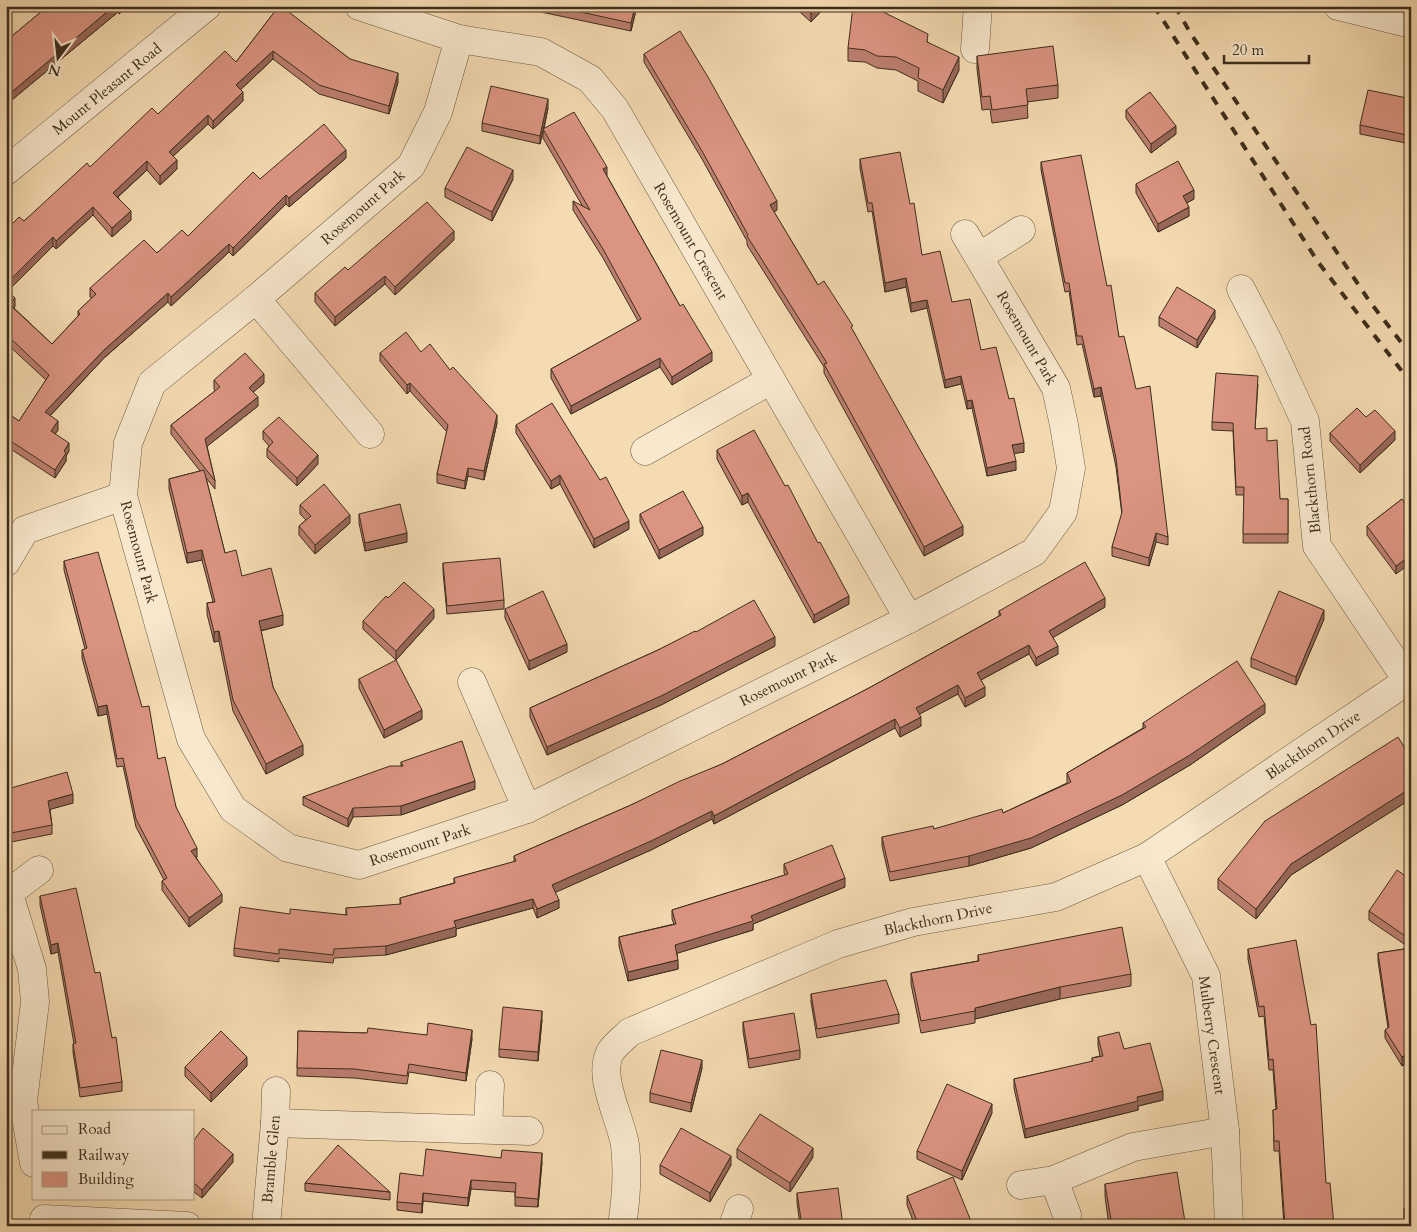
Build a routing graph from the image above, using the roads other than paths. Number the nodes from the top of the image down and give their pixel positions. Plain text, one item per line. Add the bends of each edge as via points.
1 (207, 6) edge
2 (359, 6) edge
3 (978, 6) edge
4 (1338, 6) edge
5 (1411, 24) edge
6 (459, 39) junction
7 (975, 49) dead end
8 (6, 172) edge
9 (1021, 230) dead end
10 (1241, 289) dead end
11 (256, 299) junction
12 (771, 380) junction
13 (370, 434) dead end
14 (645, 450) dead end
15 (123, 496) junction
16 (6, 562) edge
17 (909, 619) junction
18 (472, 682) dead end
19 (1409, 684) edge
20 (526, 810) junction
21 (1147, 858) junction
22 (39, 870) dead end
23 (8, 894) edge
24 (490, 1085) dead end
25 (276, 1091) dead end
26 (15, 1101) edge
27 (275, 1124) junction
28 (488, 1129) junction
29 (528, 1131) dead end
30 (1225, 1131) junction
31 (32, 1156) edge
32 (1054, 1180) junction
33 (1021, 1185) dead end
34 (42, 1214) edge
35 (1067, 1215) dead end
36 (187, 1226) edge
37 (266, 1226) edge
38 (622, 1226) edge
39 (1229, 1226) edge

1 - 8 street, Mount Pleasant Road
2 - 6 street, Rosemount Crescent
3 - 7 street
4 - 5 street
6 - 11 street, Rosemount Park via 438,112 410,166
6 - 12 street, Rosemount Crescent via 541,52 590,79 615,109
9 - 17 street, Rosemount Park via 973,245 1056,388 1072,468 1063,512 1034,552
10 - 19 street, Blackthorn Road via 1305,421 1317,546
11 - 13 street
11 - 15 street, Rosemount Park via 152,383 128,442
12 - 14 street
12 - 17 street, Rosemount Crescent
15 - 16 street via 26,530
15 - 20 street, Rosemount Park via 191,739 232,809 288,848 359,865
17 - 20 street, Rosemount Park
18 - 20 street
19 - 21 street, Blackthorn Drive
21 - 30 street, Mulberry Crescent via 1206,976
21 - 38 street, Blackthorn Drive via 1056,896 913,922 838,944 630,1032 611,1051 607,1069 609,1090 625,1144 626,1200
22 - 23 street
23 - 26 street via 32,969 36,1002
24 - 28 street
25 - 27 street, Bramble Glen
26 - 31 street
27 - 28 street
27 - 37 street, Bramble Glen
28 - 29 street
30 - 32 street via 1133,1147
30 - 39 street, Mulberry Crescent
32 - 33 street
32 - 35 street
34 - 36 street

